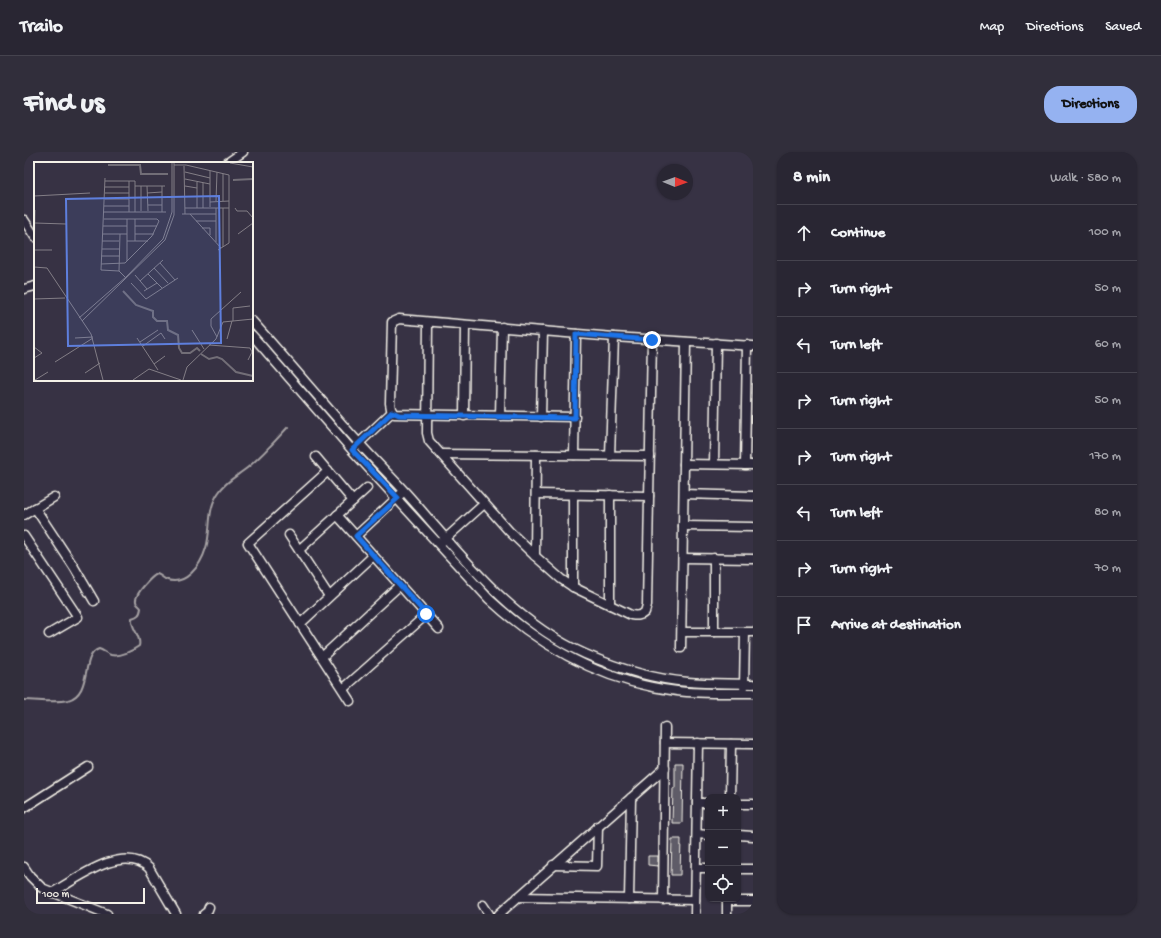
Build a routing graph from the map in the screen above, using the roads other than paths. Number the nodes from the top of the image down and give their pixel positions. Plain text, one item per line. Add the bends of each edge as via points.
1 (243, 152) edge
2 (228, 162) edge
3 (24, 220) edge
4 (34, 235) edge
5 (34, 286) edge
6 (24, 289) edge
7 (253, 322) edge
8 (428, 322) junction
9 (465, 325) junction
10 (502, 327) junction
11 (542, 331) junction
12 (576, 334) junction
13 (253, 336) edge
14 (614, 337) junction
15 (652, 340) junction
16 (686, 342) junction
17 (716, 343) junction
18 (750, 346) edge
19 (392, 412) junction
20 (427, 415) junction
21 (464, 416) junction
22 (500, 416) junction
23 (541, 417) junction
24 (575, 418) junction
25 (359, 443) junction
26 (352, 450) junction
27 (441, 454) junction
28 (536, 455) junction
29 (574, 455) junction
30 (610, 456) junction
31 (650, 456) junction
32 (316, 457) dead end
33 (684, 464) junction
34 (714, 464) junction
35 (749, 465) edge
36 (328, 471) junction
37 (367, 488) dead end
38 (404, 491) junction
39 (536, 494) junction
40 (573, 494) junction
41 (684, 494) junction
42 (610, 495) junction
43 (649, 496) junction
44 (753, 496) edge
45 (54, 497) dead end
46 (398, 498) junction
47 (354, 501) junction
48 (484, 504) junction
49 (35, 508) junction
50 (337, 515) junction
51 (24, 516) edge
52 (683, 526) junction
53 (753, 527) edge
54 (289, 535) dead end
55 (24, 536) edge
56 (356, 536) junction
57 (446, 538) junction
58 (438, 545) junction
59 (299, 550) junction
60 (373, 556) junction
61 (535, 556) junction
62 (683, 558) junction
63 (714, 558) junction
64 (753, 559) edge
65 (400, 585) junction
66 (573, 587) junction
67 (329, 596) junction
68 (94, 601) dead end
69 (610, 605) junction
70 (426, 614) junction
71 (300, 624) junction
72 (438, 629) dead end
73 (546, 632) junction
74 (682, 632) junction
75 (714, 632) junction
76 (749, 632) edge
77 (49, 634) dead end
78 (541, 640) junction
79 (681, 648) dead end
80 (322, 657) junction
81 (625, 669) junction
82 (622, 678) junction
83 (744, 684) junction
84 (753, 684) edge
85 (343, 689) junction
86 (744, 693) junction
87 (753, 693) edge
88 (350, 701) dead end
89 (665, 727) dead end
90 (665, 743) junction
91 (698, 743) junction
92 (731, 744) junction
93 (753, 744) edge
94 (88, 767) dead end
95 (665, 768) junction
96 (730, 794) edge
97 (631, 798) junction
98 (697, 803) junction
99 (705, 803) edge
100 (741, 804) edge
101 (753, 804) edge
102 (24, 808) edge
103 (598, 826) junction
104 (696, 834) junction
105 (705, 834) edge
106 (741, 835) edge
107 (753, 836) edge
108 (553, 865) junction
109 (24, 867) edge
110 (696, 868) junction
111 (705, 868) edge
112 (741, 869) edge
113 (753, 869) edge
114 (52, 893) junction
115 (518, 897) junction
116 (629, 899) junction
117 (663, 900) junction
118 (695, 900) junction
119 (741, 901) edge
120 (727, 902) edge
121 (753, 902) edge
122 (483, 905) dead end
123 (209, 907) dead end
124 (107, 914) edge
125 (176, 914) edge
126 (204, 914) edge
127 (489, 914) edge
128 (499, 914) edge
129 (695, 914) edge
130 (727, 914) edge

1 - 2 street
3 - 4 street
5 - 6 street
7 - 25 street
8 - 9 street
8 - 19 street via 399,319 392,322
8 - 20 street
9 - 10 street
9 - 21 street
10 - 11 street
10 - 22 street
11 - 12 street
11 - 23 street
12 - 14 street
12 - 24 street
13 - 26 street
14 - 15 street
14 - 30 street
15 - 16 street
15 - 31 street
16 - 17 street
16 - 33 street
17 - 18 street
17 - 34 street
18 - 35 street
19 - 20 street via 399,415
19 - 25 street
20 - 21 street
20 - 27 street via 428,438
21 - 22 street
22 - 23 street
23 - 24 street
24 - 29 street
25 - 26 street
25 - 38 street
26 - 46 street
27 - 28 street
27 - 48 street
28 - 29 street
28 - 39 street
29 - 30 street
30 - 31 street
31 - 43 street
32 - 36 street
33 - 34 street
33 - 41 street
34 - 35 street
36 - 47 street
36 - 71 street via 248,543
37 - 47 street
38 - 46 street
38 - 57 street
39 - 40 street
39 - 61 street
40 - 42 street
40 - 66 street
41 - 44 street
41 - 52 street
42 - 43 street
42 - 69 street
43 - 69 street via 646,609 643,614 636,616
45 - 49 street
46 - 56 street
46 - 58 street
47 - 50 street
48 - 57 street
48 - 61 street
49 - 51 street
49 - 68 street
50 - 56 street
50 - 59 street
52 - 53 street
52 - 62 street
54 - 59 street
55 - 77 street via 78,617
56 - 60 street
57 - 58 street
57 - 73 street via 514,609
58 - 78 street via 489,599
59 - 67 street
60 - 65 street
60 - 67 street
61 - 66 street
62 - 63 street
62 - 74 street
63 - 64 street
63 - 75 street
65 - 70 street
65 - 80 street
66 - 69 street
67 - 71 street
70 - 72 street
70 - 85 street
71 - 80 street
73 - 78 street
73 - 81 street via 584,653
74 - 75 street
74 - 79 street
75 - 76 street
76 - 83 street
78 - 82 street via 580,662
80 - 85 street
81 - 82 street
81 - 83 street via 678,681
82 - 86 street via 676,691
83 - 84 street
83 - 86 street
85 - 88 street
86 - 87 street
89 - 90 street
90 - 91 street
90 - 95 street
91 - 92 street
91 - 98 street
92 - 93 street
92 - 96 street
94 - 102 street
95 - 97 street
95 - 117 street
97 - 103 street
97 - 116 street
98 - 99 street
98 - 104 street
100 - 101 street
103 - 108 street
103 - 108 street via 598,866
104 - 105 street
104 - 110 street
106 - 107 street
108 - 115 street
109 - 114 street via 36,884
110 - 111 street
110 - 118 street
112 - 113 street
114 - 124 street
114 - 125 street via 96,867 119,860 136,860 149,868
115 - 116 street
115 - 128 street
116 - 117 street
117 - 118 street
118 - 129 street
119 - 121 street
120 - 130 street
122 - 127 street
123 - 126 street

